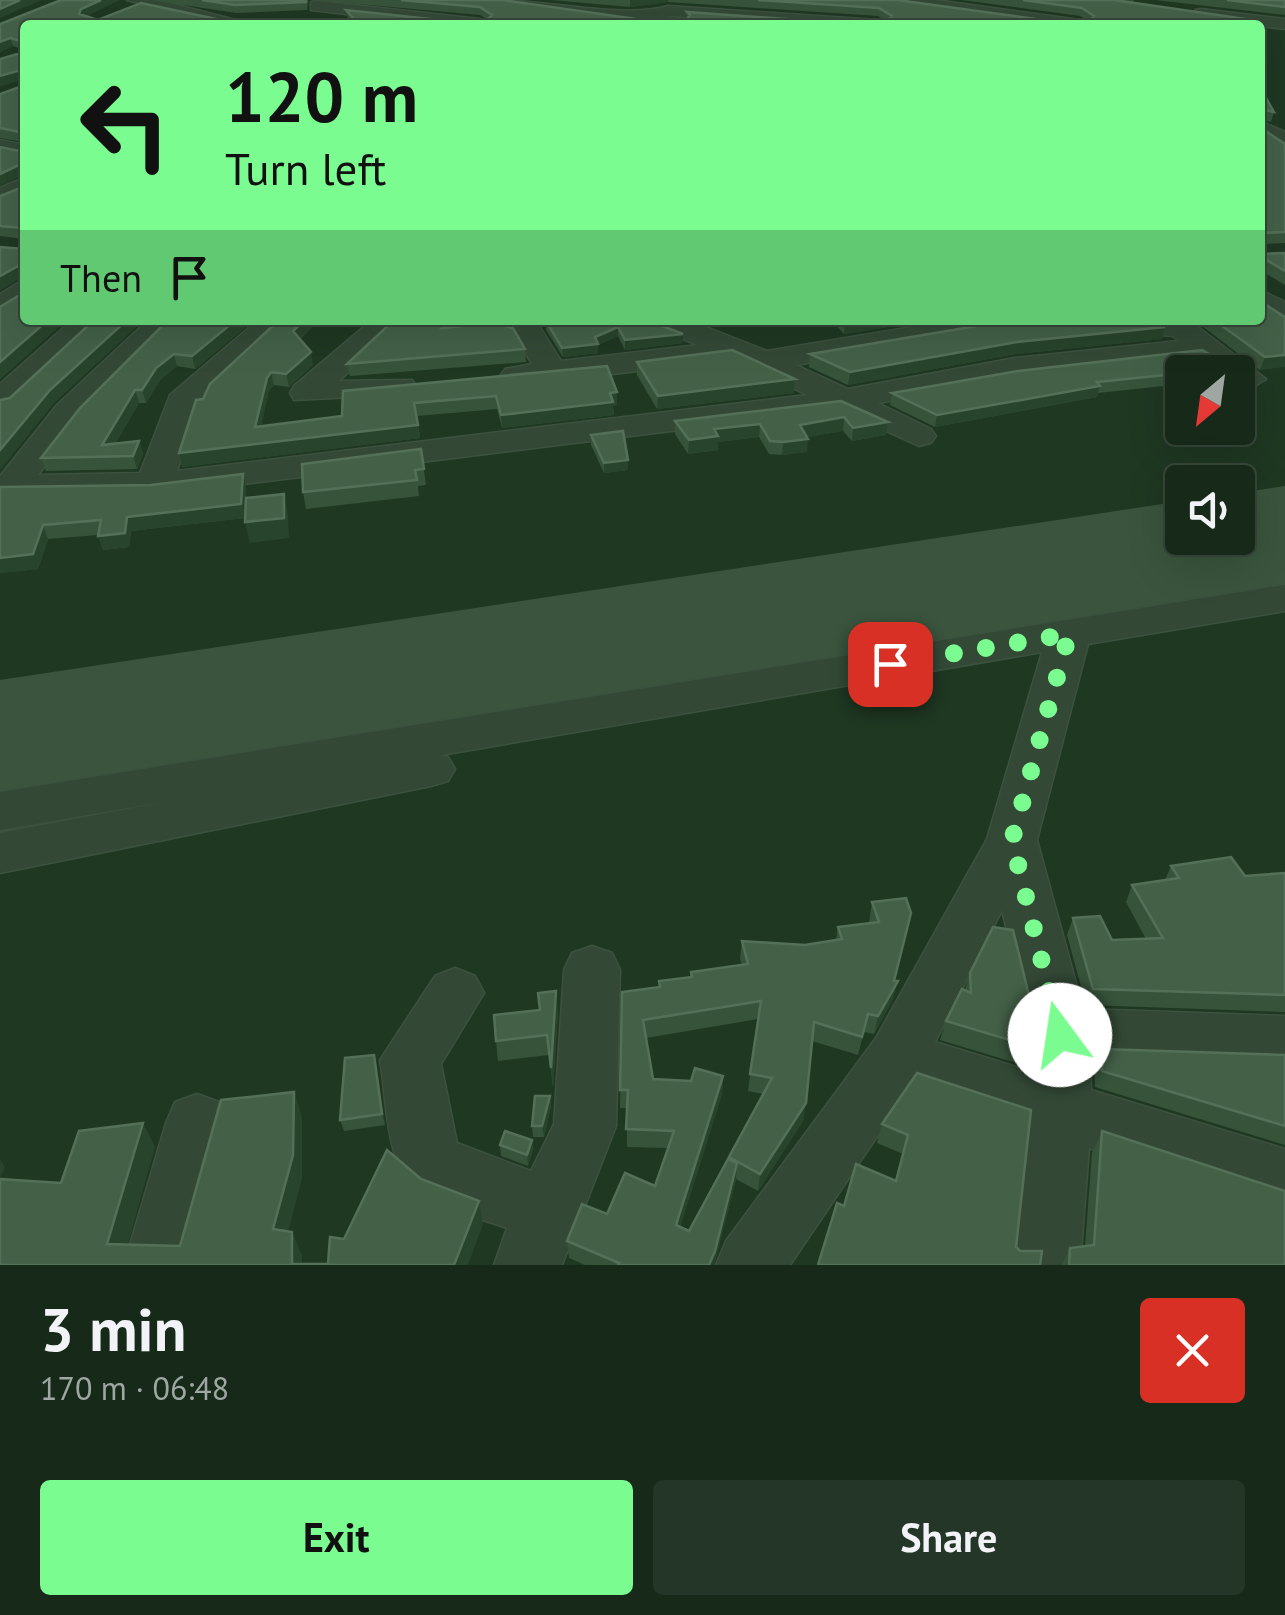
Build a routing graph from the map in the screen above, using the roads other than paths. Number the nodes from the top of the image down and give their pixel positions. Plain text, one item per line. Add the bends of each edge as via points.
1 (788, 0) edge
2 (853, 0) edge
3 (1218, 0) edge
4 (904, 1) edge
5 (456, 2) edge
6 (135, 3) edge
7 (377, 4) edge
8 (533, 5) edge
9 (1285, 7) edge
10 (728, 8) edge
11 (681, 12) edge
12 (1176, 12) edge
13 (1011, 14) edge
14 (198, 17) edge
15 (238, 17) edge
16 (268, 17) edge
17 (317, 17) edge
18 (947, 17) edge
19 (774, 18) junction
20 (456, 20) edge
21 (470, 20) edge
22 (488, 20) edge
23 (793, 20) edge
24 (826, 20) edge
25 (1048, 20) edge
26 (1249, 20) edge
27 (1265, 129) edge
28 (1284, 161) edge
29 (84, 325) edge
30 (160, 325) edge
31 (270, 325) edge
32 (384, 325) edge
33 (481, 325) edge
34 (505, 325) edge
35 (677, 325) edge
36 (823, 325) edge
37 (947, 325) edge
38 (1177, 325) edge
39 (458, 338) edge
40 (734, 342) edge
41 (843, 347) junction
42 (1207, 347) junction
43 (1217, 355) edge
44 (552, 372) junction
45 (482, 379) edge
46 (428, 384) edge
47 (844, 400) junction
48 (0, 401) edge
49 (0, 411) edge
50 (69, 412) junction
51 (919, 436) dead end
52 (155, 484) junction
53 (5, 487) edge
54 (1285, 598) edge
55 (1069, 634) junction
56 (746, 688) junction
57 (0, 811) edge
58 (1012, 840) junction
59 (0, 853) edge
60 (592, 970) dead end
61 (456, 993) dead end
62 (1060, 1035) junction
63 (1285, 1042) edge
64 (897, 1057) junction
65 (1060, 1106) junction
66 (197, 1123) dead end
67 (1285, 1181) edge
68 (537, 1237) edge
69 (158, 1265) edge
70 (750, 1265) edge
71 (1046, 1265) edge

1 - 19 street
2 - 24 street
3 - 9 street
4 - 18 street
5 - 21 street via 457,12
6 - 14 street
7 - 17 street
7 - 20 street
8 - 11 street via 651,18
8 - 22 street
10 - 11 street
10 - 19 street
12 - 26 street
13 - 18 street
13 - 25 street
14 - 15 street
15 - 16 street
19 - 23 street
27 - 28 street
29 - 48 street
30 - 50 street
31 - 52 street via 182,402
32 - 46 street via 306,393
33 - 39 street
34 - 44 street via 527,330
35 - 40 street
36 - 41 street
37 - 41 street
38 - 42 street
40 - 41 street
40 - 44 street
40 - 47 street
42 - 43 street
42 - 47 street via 1015,368
44 - 45 street
47 - 51 street
47 - 52 street
49 - 50 street
50 - 53 street
52 - 53 street via 62,502
54 - 55 street
55 - 56 street
55 - 58 street
56 - 57 street
56 - 59 street via 459,764
58 - 62 street
58 - 64 street
60 - 68 street via 586,1126
61 - 68 street via 410,1060 429,1160
62 - 63 street
62 - 65 street
64 - 65 street
64 - 70 street
65 - 67 street
65 - 71 street
66 - 69 street

